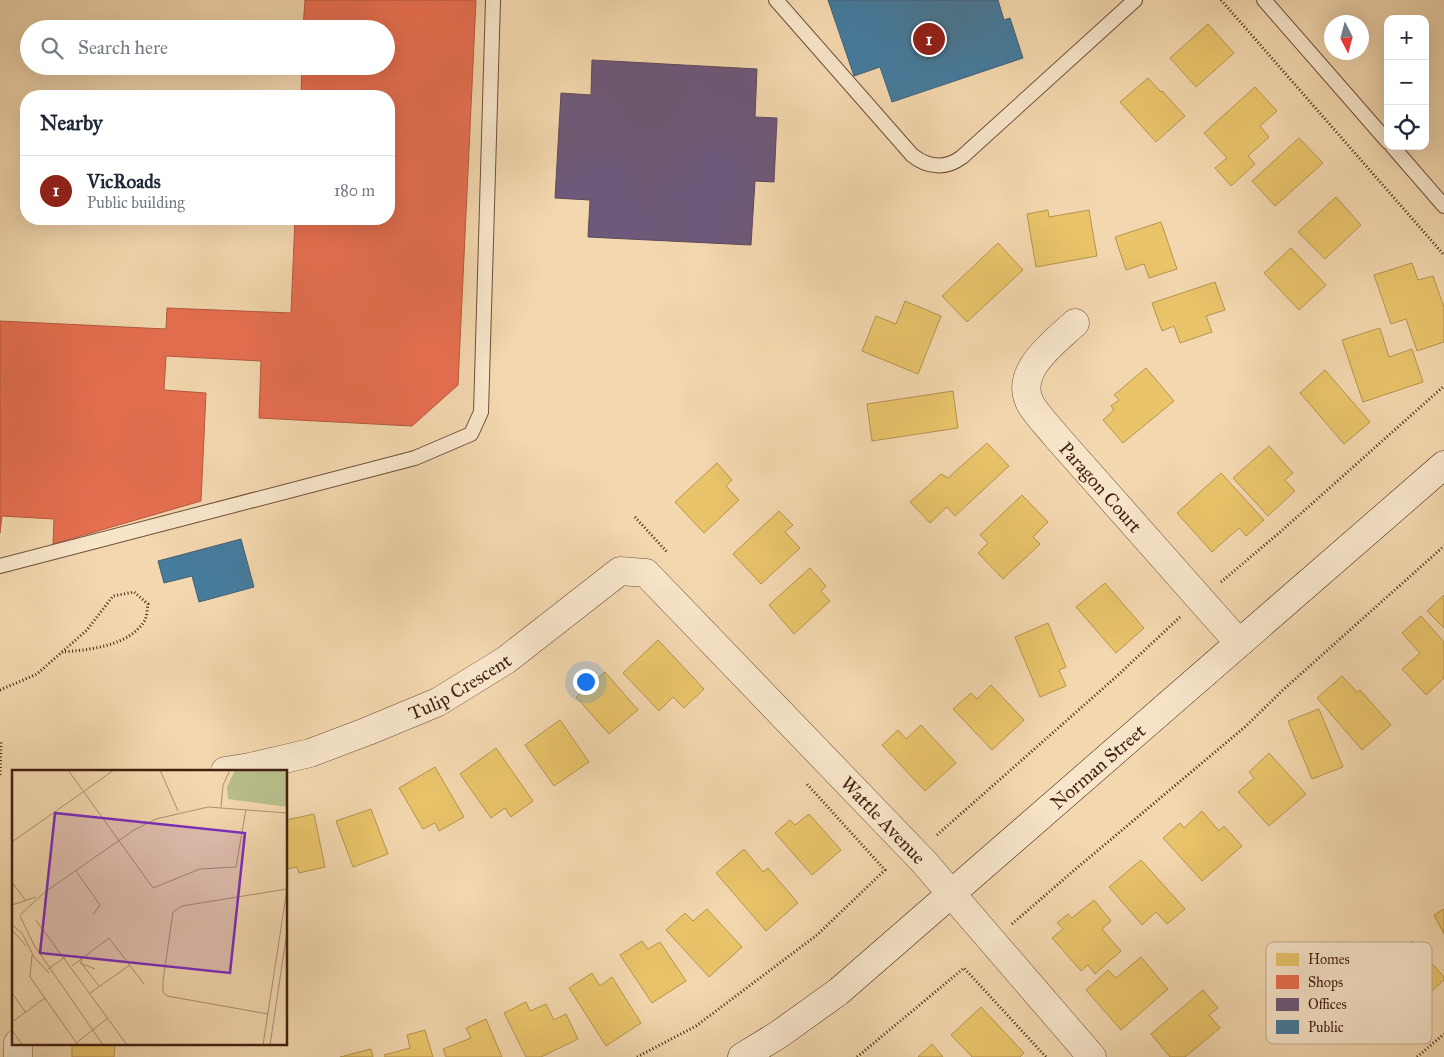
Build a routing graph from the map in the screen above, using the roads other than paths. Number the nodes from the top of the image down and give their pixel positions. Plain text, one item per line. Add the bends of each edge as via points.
1 (493, 0) edge
2 (776, 0) edge
3 (1264, 0) edge
4 (1132, 2) edge
5 (1384, 137) edge
6 (1395, 150) edge
7 (1444, 206) edge
8 (1075, 323) dead end
9 (1444, 465) edge
10 (0, 566) edge
11 (664, 592) joint
12 (1239, 643) junction
13 (231, 770) edge
14 (952, 894) junction
15 (18, 1044) edge
16 (18, 1057) edge
17 (742, 1057) edge
18 (1092, 1057) edge

1 - 10 lane via 481,412 471,434 415,458
2 - 4 lane via 912,155 936,166 950,164 962,157
3 - 5 lane
6 - 7 lane
8 - 12 street, Paragon Court via 1033,365 1027,381 1031,404
9 - 12 street, Norman Street
11 - 13 street, Tulip Crescent via 646,573 620,571 506,660 438,702 310,753
11 - 14 street, Wattle Avenue
12 - 14 street, Norman Street
14 - 17 street, Norman Street via 838,992
14 - 18 street, Wattle Avenue
15 - 16 street

